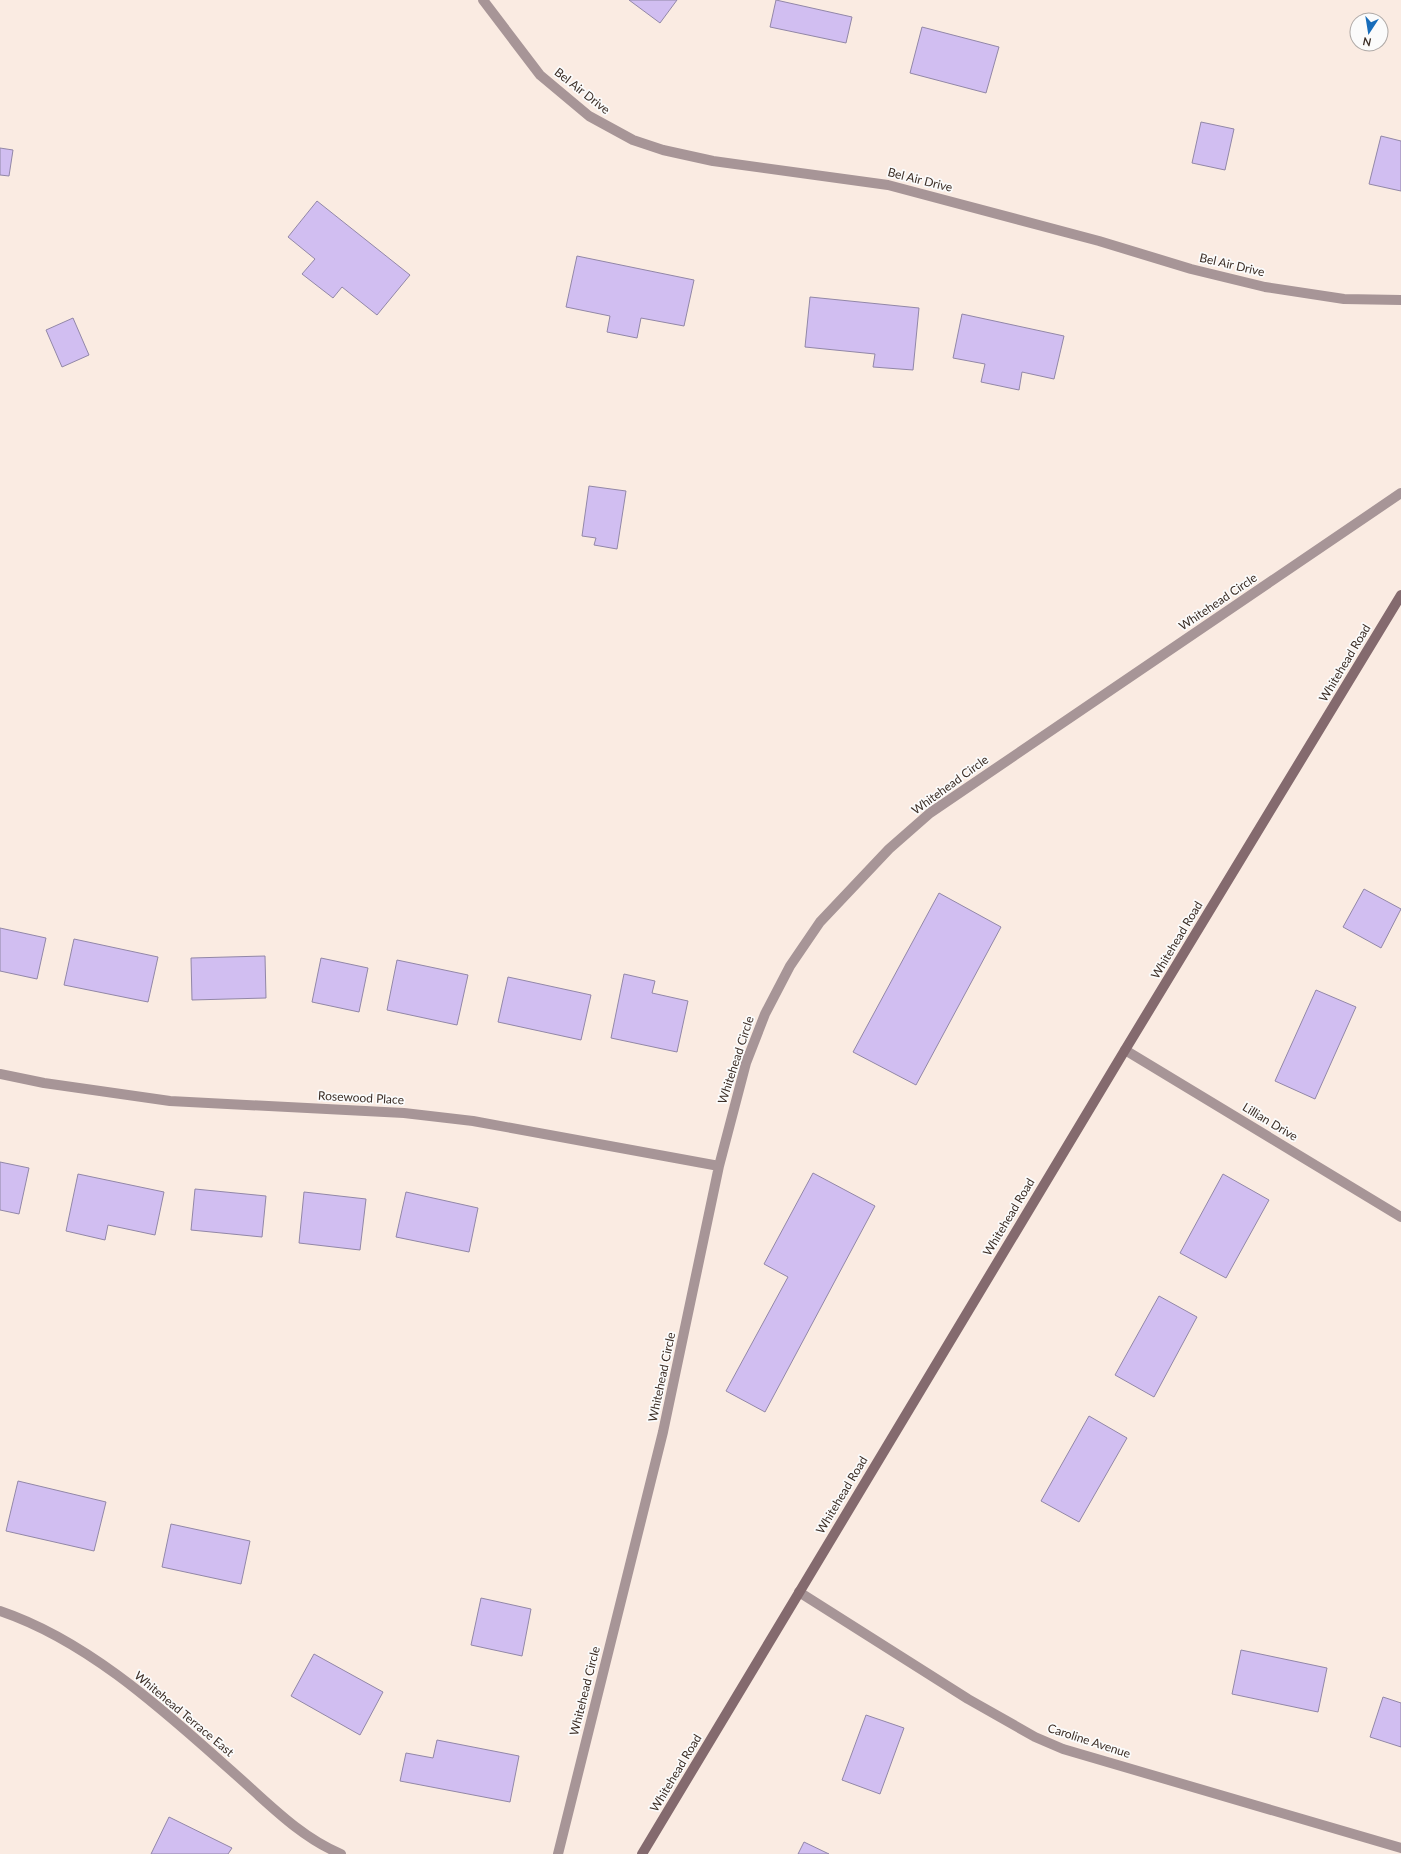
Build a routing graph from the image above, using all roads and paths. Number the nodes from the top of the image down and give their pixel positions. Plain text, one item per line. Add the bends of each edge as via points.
1 (483, 0) edge
2 (1401, 300) edge
3 (1401, 493) edge
4 (1400, 599) edge
5 (1125, 1050) junction
6 (0, 1074) edge
7 (719, 1166) junction
8 (1401, 1217) edge
9 (799, 1592) junction
10 (0, 1611) edge
11 (1401, 1848) edge
12 (341, 1854) edge
13 (558, 1854) edge
14 (642, 1854) edge

1 - 2 street, Bel Air Drive via 540,75 589,116 633,140 663,150 713,161 888,185 1265,287 1344,299
3 - 7 street, Whitehead Circle via 930,813 889,849 820,922 790,966 764,1014 746,1063
4 - 5 main road, Whitehead Road
5 - 8 street, Lillian Drive
5 - 9 main road, Whitehead Road
6 - 7 street, Rosewood Place via 170,1101 404,1113 473,1121
7 - 13 street, Whitehead Circle via 664,1432
9 - 11 street, Caroline Avenue via 968,1699 1035,1737 1063,1749
9 - 14 main road, Whitehead Road
10 - 12 street, Whitehead Terrace East via 54,1634 104,1667 176,1722 309,1838

